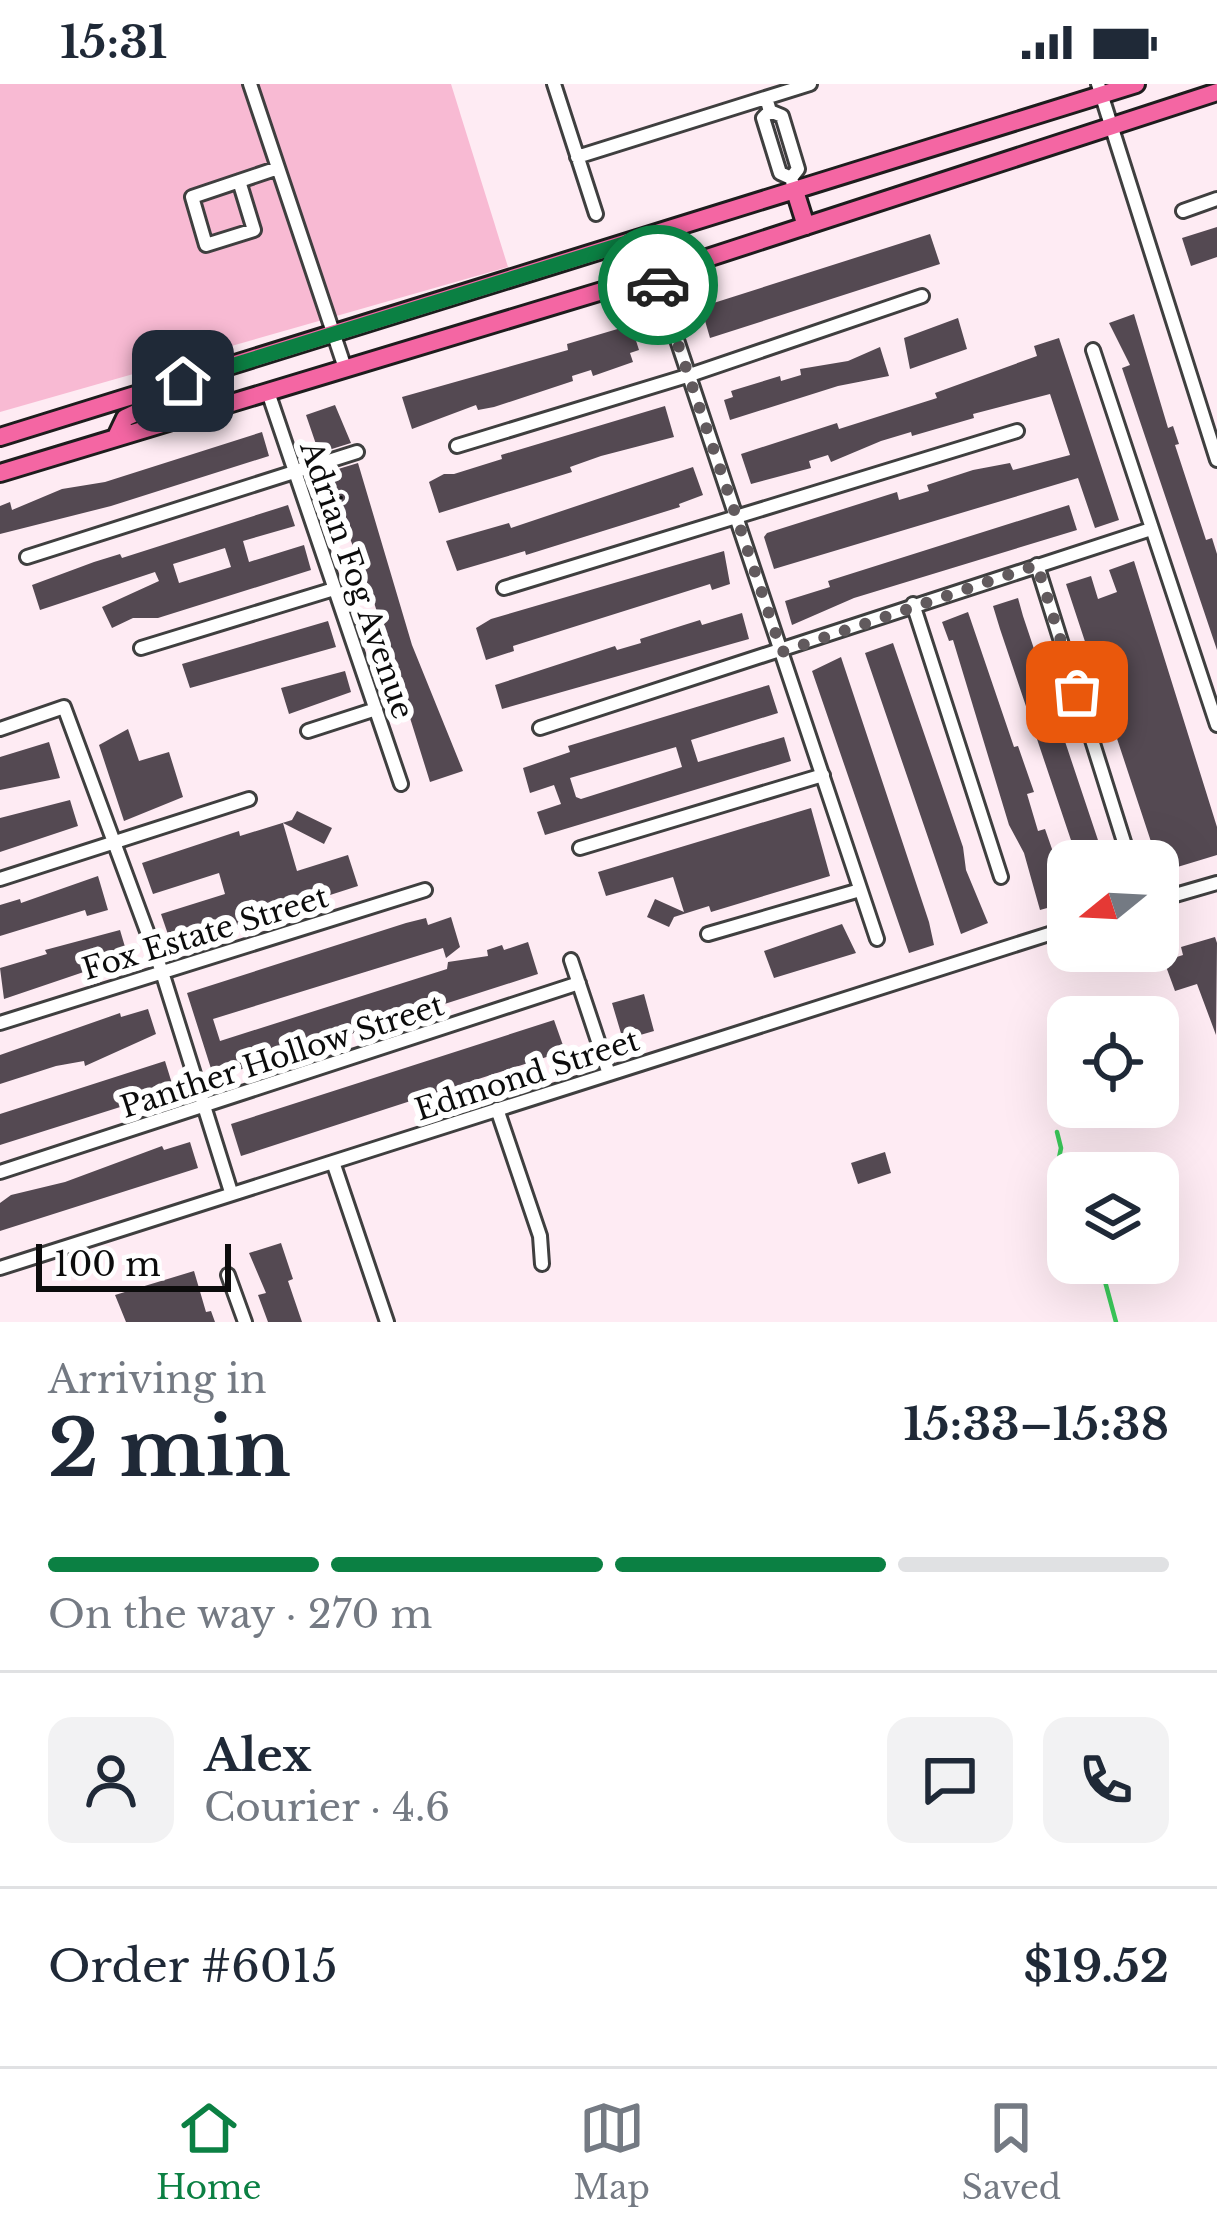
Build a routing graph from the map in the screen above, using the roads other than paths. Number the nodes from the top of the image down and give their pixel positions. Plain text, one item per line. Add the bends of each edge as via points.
1 (250, 84) edge
2 (554, 84) edge
3 (810, 84) edge
4 (1136, 84) edge
5 (1100, 90) edge
6 (1217, 92) edge
7 (768, 104) junction
8 (1112, 128) junction
9 (577, 157) junction
10 (278, 168) junction
11 (238, 181) junction
12 (793, 185) junction
13 (1217, 199) edge
14 (1183, 211) dead end
15 (596, 214) dead end
16 (806, 226) junction
17 (643, 238) junction
18 (655, 274) junction
19 (922, 296) dead end
20 (334, 334) junction
21 (1093, 350) dead end
22 (226, 368) junction
23 (345, 368) junction
24 (687, 376) junction
25 (268, 392) junction
26 (1016, 431) dead end
27 (0, 437) edge
28 (116, 437) junction
29 (457, 446) dead end
30 (357, 452) dead end
31 (1217, 460) edge
32 (296, 471) junction
33 (0, 473) edge
34 (737, 517) junction
35 (1151, 529) junction
36 (27, 557) dead end
37 (1037, 565) junction
38 (504, 588) dead end
39 (334, 589) junction
40 (914, 604) junction
41 (141, 649) dead end
42 (782, 652) junction
43 (376, 709) junction
44 (1217, 725) edge
45 (539, 728) dead end
46 (0, 729) edge
47 (308, 731) dead end
48 (823, 775) junction
49 (401, 784) dead end
50 (249, 799) dead end
51 (1123, 840) edge
52 (112, 845) junction
53 (580, 848) dead end
54 (1001, 878) dead end
55 (0, 879) edge
56 (1217, 883) edge
57 (425, 890) dead end
58 (860, 890) junction
59 (1179, 894) edge
60 (708, 934) dead end
61 (1047, 935) edge
62 (877, 939) dead end
63 (571, 960) dead end
64 (162, 972) junction
65 (579, 983) junction
66 (0, 1023) edge
67 (609, 1074) junction
68 (203, 1108) junction
69 (497, 1109) junction
70 (333, 1162) junction
71 (0, 1172) edge
72 (231, 1192) junction
73 (542, 1264) dead end
74 (0, 1268) edge
75 (228, 1275) dead end
76 (244, 1322) edge
77 (387, 1322) edge

1 - 10 street
2 - 9 street
3 - 7 street
4 - 5 main road
5 - 8 street
5 - 12 main road
6 - 8 main road
7 - 9 street
7 - 12 street via 782,116 798,169
8 - 16 main road
8 - 31 street
9 - 15 street
10 - 11 street
10 - 20 street
11 - 11 street via 192,197 206,245 254,230
12 - 16 main road
12 - 17 main road
13 - 14 street
16 - 18 main road
17 - 18 street
17 - 20 main road
18 - 23 main road
18 - 24 street
19 - 24 street
20 - 22 main road
20 - 23 street
21 - 35 street
22 - 27 main road
22 - 28 main road via 125,418
23 - 25 main road
24 - 29 street
24 - 34 street
25 - 28 main road
25 - 32 street, Adrian Fog Avenue
26 - 34 street
28 - 33 main road
30 - 32 street
32 - 36 street
32 - 39 street, Adrian Fog Avenue
34 - 38 street
34 - 42 street
35 - 37 street
35 - 44 street
37 - 40 street
37 - 51 street
39 - 41 street
39 - 43 street, Adrian Fog Avenue
40 - 42 street
40 - 54 street
42 - 45 street
42 - 48 street
43 - 47 street
43 - 49 street, Adrian Fog Avenue
46 - 52 street via 64,707
48 - 53 street
48 - 58 street
50 - 52 street
52 - 55 street
52 - 64 street
56 - 59 street
57 - 64 street, Fox Estate Street
58 - 60 street
58 - 62 street
61 - 67 street, Edmond Street
63 - 65 street
64 - 66 street, Fox Estate Street
64 - 68 street
65 - 67 street
65 - 68 street, Panther Hollow Street
67 - 69 street, Edmond Street
68 - 71 street, Panther Hollow Street
68 - 72 street
69 - 70 street, Edmond Street
69 - 73 street
70 - 72 street, Edmond Street
70 - 77 street
72 - 74 street, Edmond Street
75 - 76 street

